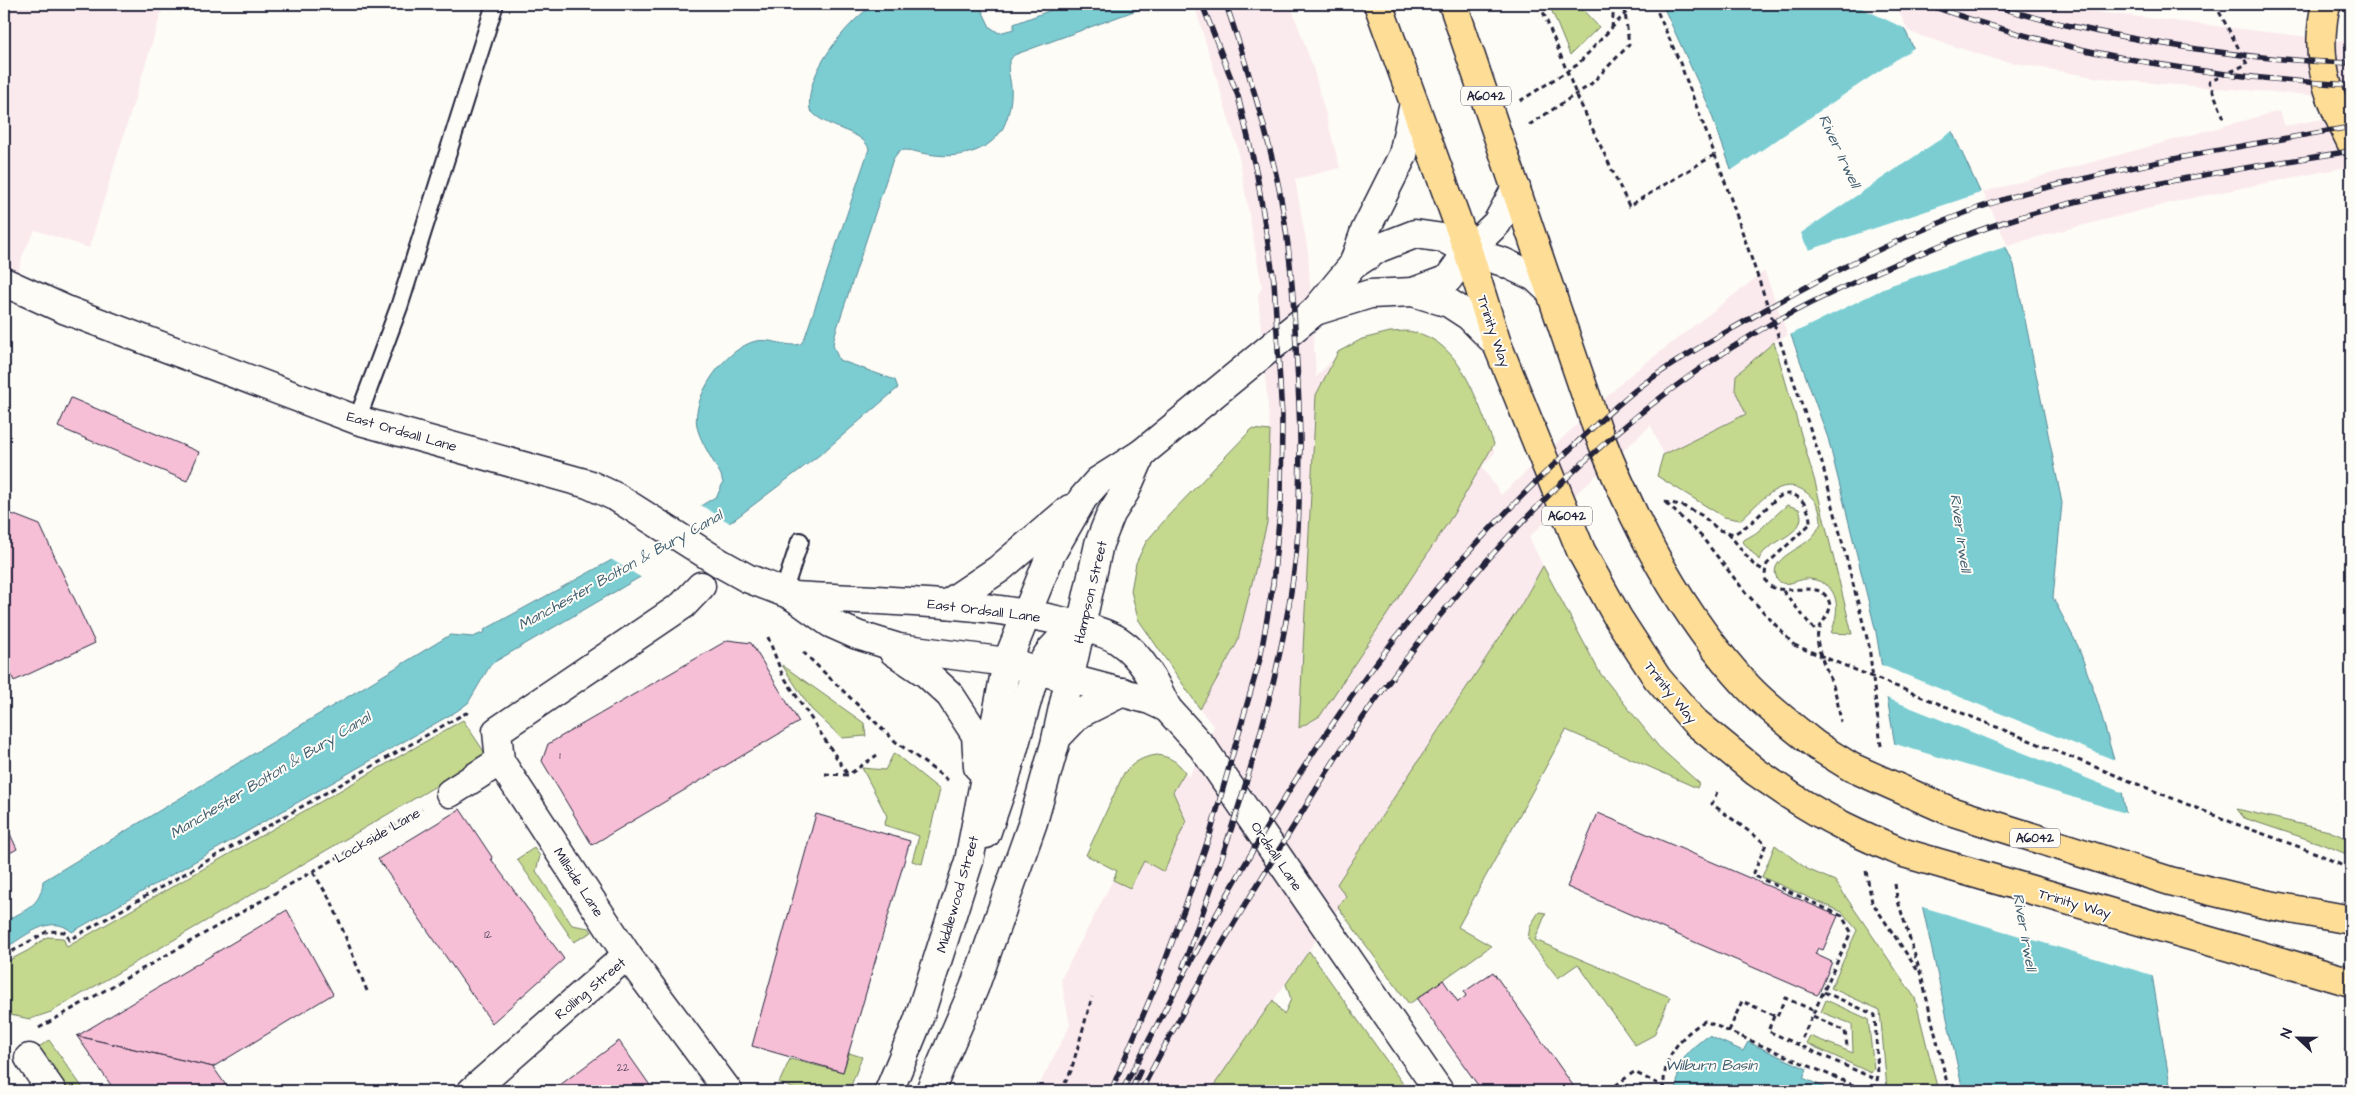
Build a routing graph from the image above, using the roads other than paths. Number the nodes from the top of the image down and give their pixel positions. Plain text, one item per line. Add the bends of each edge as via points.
1 (495, 4) edge
2 (1378, 4) edge
3 (1454, 4) edge
4 (2321, 5) edge
5 (1414, 103) junction
6 (2351, 142) edge
7 (1516, 188) junction
8 (1468, 251) junction
9 (1353, 265) junction
10 (4, 282) edge
11 (1413, 292) junction
12 (1552, 293) junction
13 (1315, 310) junction
14 (1497, 344) junction
15 (357, 420) junction
16 (1142, 453) junction
17 (1083, 498) junction
18 (800, 541) dead end
19 (701, 586) dead end
20 (787, 594) junction
21 (947, 604) junction
22 (1026, 613) junction
23 (1082, 626) junction
24 (880, 643) junction
25 (1007, 662) junction
26 (1038, 670) junction
27 (1071, 679) junction
28 (1123, 692) junction
29 (1168, 708) junction
30 (1057, 737) junction
31 (500, 761) junction
32 (450, 793) road end
33 (980, 793) junction
34 (969, 861) junction
35 (2351, 920) edge
36 (627, 955) junction
37 (2351, 982) edge
38 (29, 1058) dead end
39 (52, 1091) edge
40 (472, 1091) edge
41 (728, 1091) edge
42 (889, 1091) edge
43 (930, 1091) edge
44 (1439, 1091) edge

1 - 15 lane via 399,307
2 - 5 main road, Trinity Way / A6042
3 - 7 main road, A6042
4 - 6 main road via 2323,72 2332,103
5 - 8 main road, Trinity Way / A6042
5 - 9 main road via 1403,155 1365,231
7 - 8 main road, Hampson Street via 1497,223
7 - 12 main road, A6042
8 - 9 main road, Hampson Street via 1443,238 1415,234 1379,248
8 - 11 main road, Hampson Street via 1448,279
8 - 12 main road, Hampson Street via 1535,277
8 - 14 main road, Trinity Way / A6042
9 - 13 main road, Hampson Street
10 - 15 main road, East Ordsall Lane via 66,310
11 - 13 main road, Hampson Street via 1370,294
11 - 14 main road via 1450,304 1469,316
12 - 35 main road, A6042, bridge via 1626,502 1670,583 1721,657 1780,717 1851,767 1950,812 2170,881 2264,904
13 - 16 main road, Hampson Street
14 - 37 main road, Trinity Way / A6042, bridge via 1581,552 1618,618 1657,678 1694,721 1741,761 1822,816 1904,853
15 - 20 main road, East Ordsall Lane via 588,484 616,497 748,578
16 - 17 main road, Hampson Street via 1098,481
16 - 23 main road, Hampson Street via 1099,544
17 - 21 main road via 999,569
17 - 22 main road, Hampson Street via 1051,554
18 - 20 lane
19 - 31 main road via 683,605 497,731
20 - 21 main road, East Ordsall Lane
20 - 24 main road, East Ordsall Lane via 830,622
21 - 22 main road, East Ordsall Lane
22 - 23 main road, East Ordsall Lane
22 - 25 main road, Hampson Street
23 - 26 main road via 1054,644
23 - 27 main road, Hampson Street
23 - 29 main road, East Ordsall Lane via 1119,640 1147,668
24 - 25 main road, East Ordsall Lane
24 - 33 main road via 926,673 950,695 965,716 976,735
25 - 26 main road, East Ordsall Lane
25 - 33 main road, Middlewood Street
26 - 27 main road, East Ordsall Lane
26 - 34 main road via 990,826
27 - 28 main road, Ordsall Lane
27 - 30 main road
28 - 29 main road, Ordsall Lane
28 - 30 main road via 1079,714
29 - 44 main road, Ordsall Lane via 1203,748
30 - 43 main road via 1033,822 978,978
31 - 32 main road
31 - 36 main road, Millside Lane
33 - 34 main road, Middlewood Street
34 - 42 main road, Middlewood Street via 918,1021
36 - 40 main road, Rolling Street
36 - 41 main road, Rolling Street
38 - 39 main road

